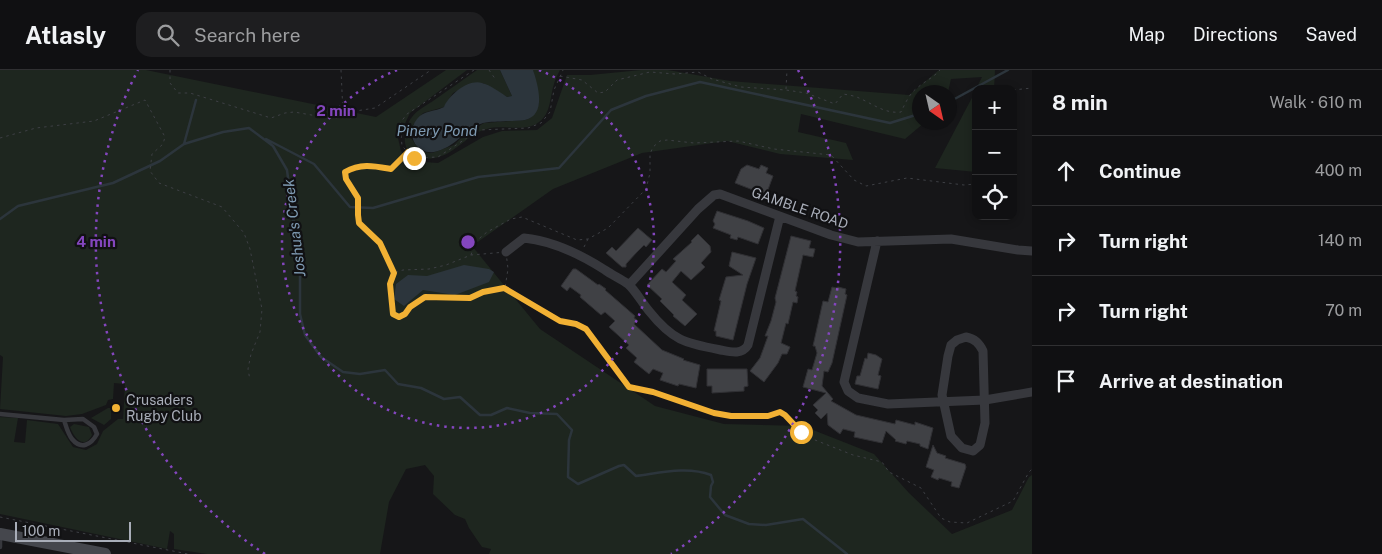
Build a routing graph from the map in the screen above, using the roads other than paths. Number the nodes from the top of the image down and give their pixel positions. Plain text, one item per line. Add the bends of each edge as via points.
1 (780, 216) junction
2 (877, 241) junction
3 (1032, 250) edge
4 (506, 252) road end
5 (628, 285) junction
6 (1032, 392) edge
7 (985, 400) junction
8 (944, 402) junction
9 (0, 414) edge
10 (64, 420) junction
11 (0, 534) edge
12 (0, 546) edge
13 (64, 550) edge
14 (105, 554) edge

1 - 2 street, GAMBLE ROAD via 844,239
1 - 5 street, GAMBLE ROAD via 714,194
1 - 5 street via 745,349 729,352 676,338
2 - 3 street, GAMBLE ROAD via 951,239
2 - 8 street via 844,382 848,391 858,398 888,404
4 - 5 street via 524,238 542,240 580,254
6 - 7 street
7 - 8 street
7 - 8 street via 985,423 980,445 973,450 962,448 950,436
7 - 8 street via 983,351 980,344 966,338 951,345 942,396
9 - 10 lane
10 - 10 lane via 71,438 77,443 85,446 93,442 97,434 90,422 84,419
11 - 12 lane
11 - 13 main road
13 - 14 main road

